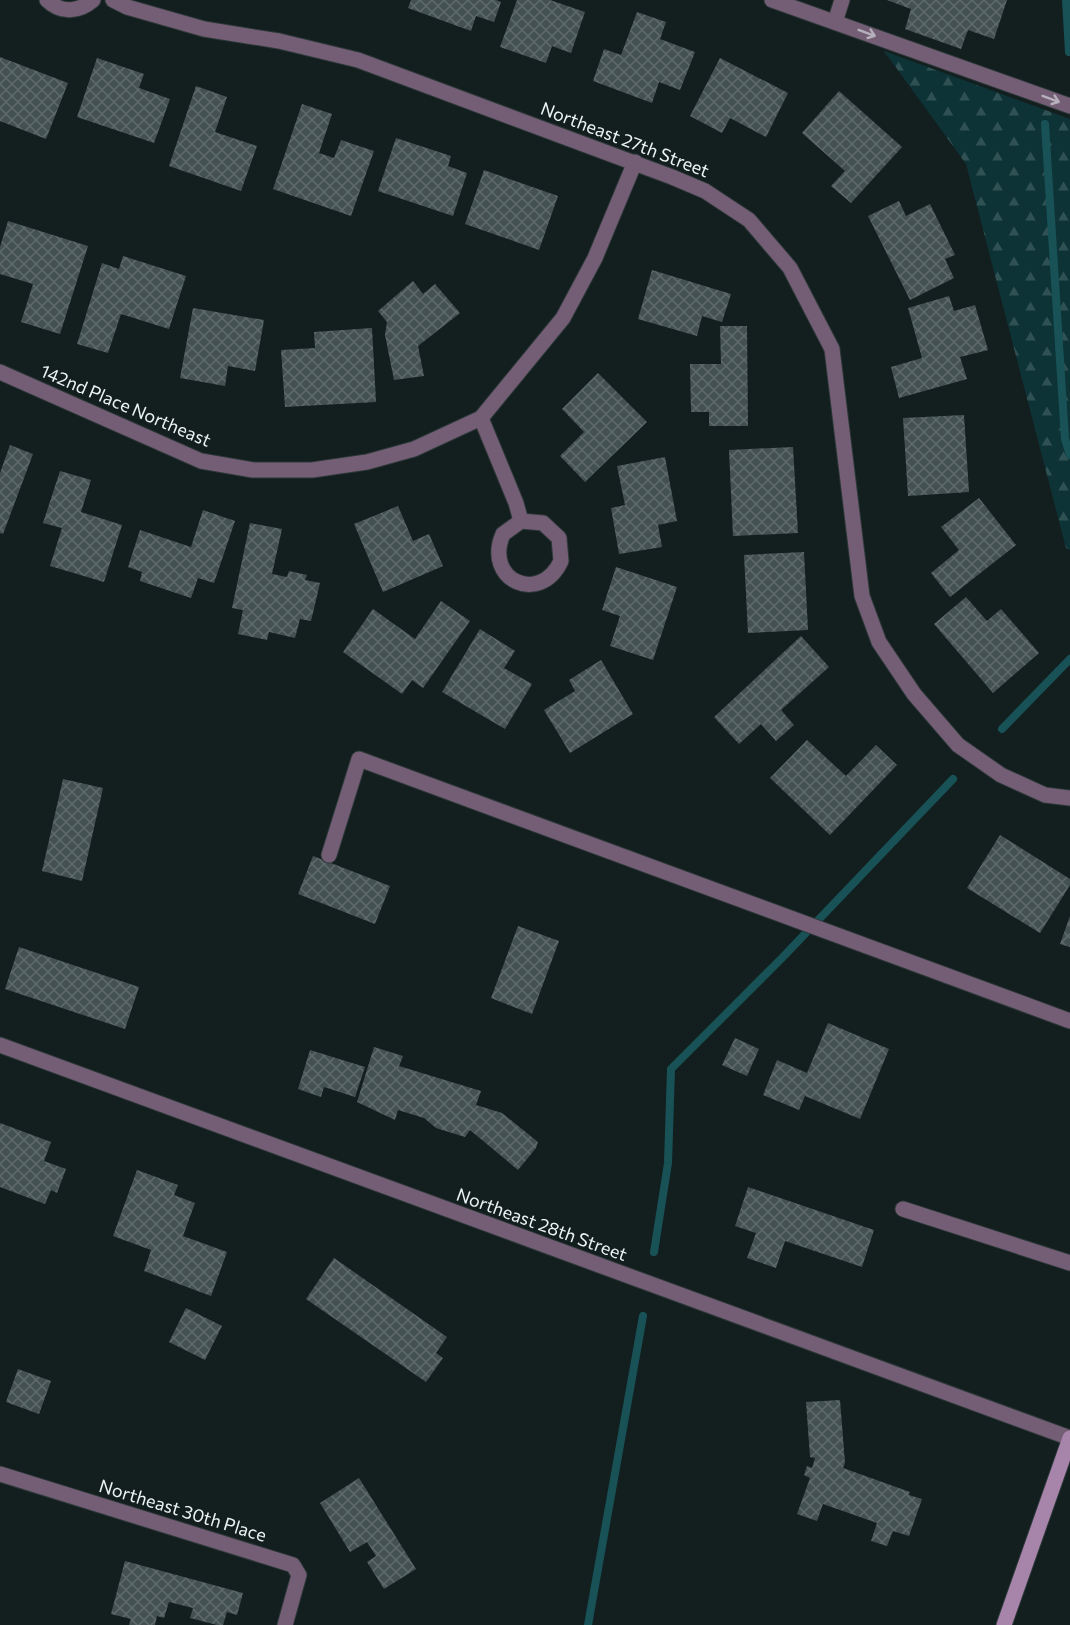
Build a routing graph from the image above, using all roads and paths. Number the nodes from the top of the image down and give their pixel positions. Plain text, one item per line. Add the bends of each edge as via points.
1 (47, 0) edge
2 (93, 0) edge
3 (113, 0) edge
4 (772, 0) edge
5 (842, 0) edge
6 (835, 22) junction
7 (1070, 106) edge
8 (635, 162) junction
9 (0, 372) edge
10 (481, 418) junction
11 (521, 521) junction
12 (1070, 798) edge
13 (329, 855) dead end
14 (1070, 1021) edge
15 (0, 1045) edge
16 (903, 1209) dead end
17 (1070, 1263) edge
18 (1070, 1438) edge
19 (0, 1474) edge
20 (285, 1625) edge
21 (1004, 1625) edge

1 - 2 street via 61,9 72,10
3 - 8 street, Northeast 27th Street via 204,29 279,41 358,60
4 - 6 street
5 - 6 street
6 -> 7 street
8 - 10 street, 142nd Place Northeast via 596,258 562,318
8 - 12 street, Northeast 27th Street via 705,190 749,220 790,268 812,306 832,349 862,596 879,642 908,685 958,745 993,769 1045,795
9 - 10 street, 142nd Place Northeast via 201,461 253,470 312,470 367,462 414,449
10 - 11 street
11 - 11 street via 503,534 497,556 500,567 516,582 538,584 549,579 561,561 559,538 543,523
13 - 14 street via 359,759
15 - 18 street, Northeast 28th Street
16 - 17 street
18 - 21 street
19 - 20 street, Northeast 30th Place via 293,1565 299,1575

